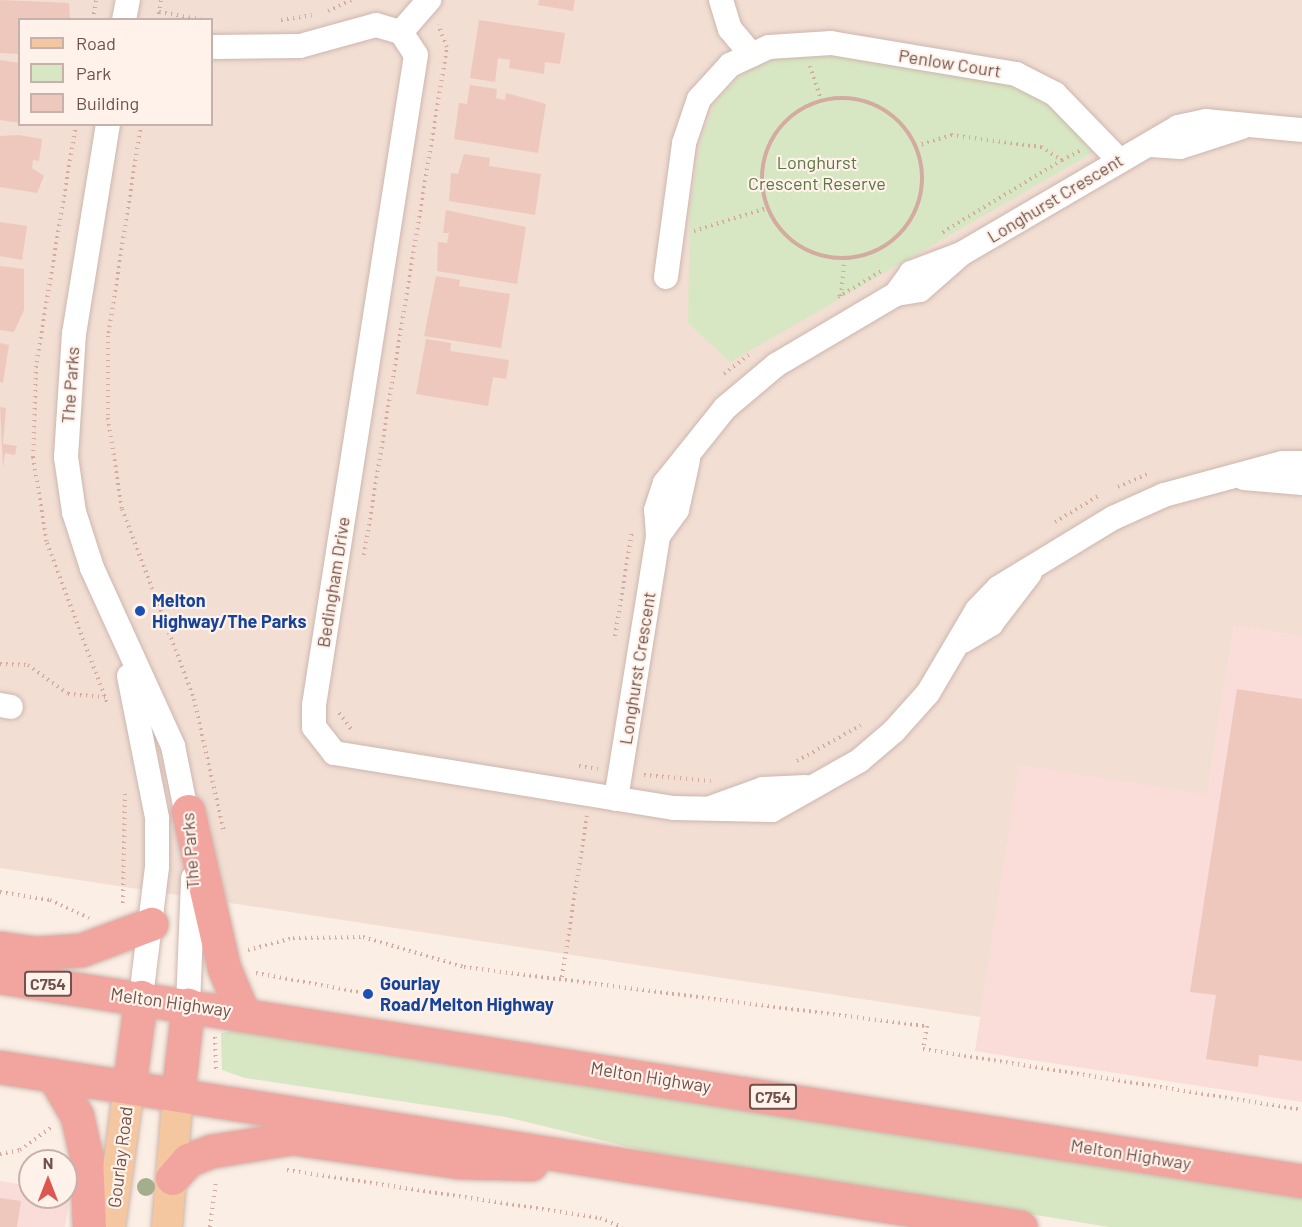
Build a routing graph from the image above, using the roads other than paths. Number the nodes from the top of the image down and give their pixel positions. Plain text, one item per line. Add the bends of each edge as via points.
1 (128, 0) edge
2 (429, 0) edge
3 (721, 0) edge
4 (124, 18) edge
5 (400, 32) junction
6 (213, 47) edge
7 (752, 55) junction
8 (108, 126) edge
9 (1302, 130) edge
10 (1118, 159) junction
11 (666, 277) dead end
12 (1302, 463) edge
13 (1238, 477) junction
14 (1302, 483) edge
15 (121, 639) junction
16 (616, 799) junction
17 (188, 811) junction
18 (151, 924) junction
19 (0, 948) edge
20 (0, 976) edge
21 (141, 997) junction
22 (188, 1005) junction
23 (243, 1013) junction
24 (0, 1067) edge
25 (53, 1075) junction
26 (129, 1086) junction
27 (178, 1093) junction
28 (617, 1161) junction
29 (172, 1178) junction
30 (1302, 1181) edge
31 (940, 1220) edge
32 (89, 1227) edge
33 (111, 1227) edge
34 (167, 1227) edge
35 (1021, 1227) edge

1 - 4 street
2 - 5 street
3 - 7 street via 730,30
5 - 6 street via 376,25 300,46
5 - 16 street, Bedingham Drive via 416,56 417,73 314,727 334,753 352,759
7 - 10 street, Penlow Court via 802,42 831,43 1016,74 1055,94
7 - 11 street, Penlow Court via 730,65 699,99 684,143
8 - 15 street, The Parks via 74,333 66,457 74,512
9 - 10 street, Longhurst Crescent via 1242,127 1180,147 1151,145
10 - 16 street, Longhurst Crescent via 961,254 911,273 896,294 776,365 726,408 688,460 676,510 658,536
12 - 13 street, Bedingham Drive via 1283,463
13 - 14 street, Bedingham Drive
13 - 16 street, Bedingham Drive via 1164,495 1082,536 998,588 977,610 963,641 928,693 894,731 859,761 806,786 764,789 713,807
15 - 17 street, The Parks via 173,746
15 - 18 street, The Parks via 155,795 157,867
17 - 22 street, The Parks via 194,921
17 - 23 highway via 224,968
18 - 19 highway via 81,950
18 - 21 street, The Parks
20 - 21 highway, Melton Highway / C754
21 - 22 highway, Melton Highway / C754
21 - 26 highway
22 - 23 highway, Melton Highway / C754
22 - 27 highway
23 - 30 highway, Melton Highway / C754
24 - 25 highway
25 - 26 highway
25 - 32 highway via 77,1116 86,1156
26 - 27 highway
26 - 33 main road, Gourlay Road
27 - 28 highway
27 - 29 main road
28 - 29 highway via 490,1165 283,1138 212,1151 188,1160
28 - 31 highway
29 - 34 main road
31 - 35 highway

